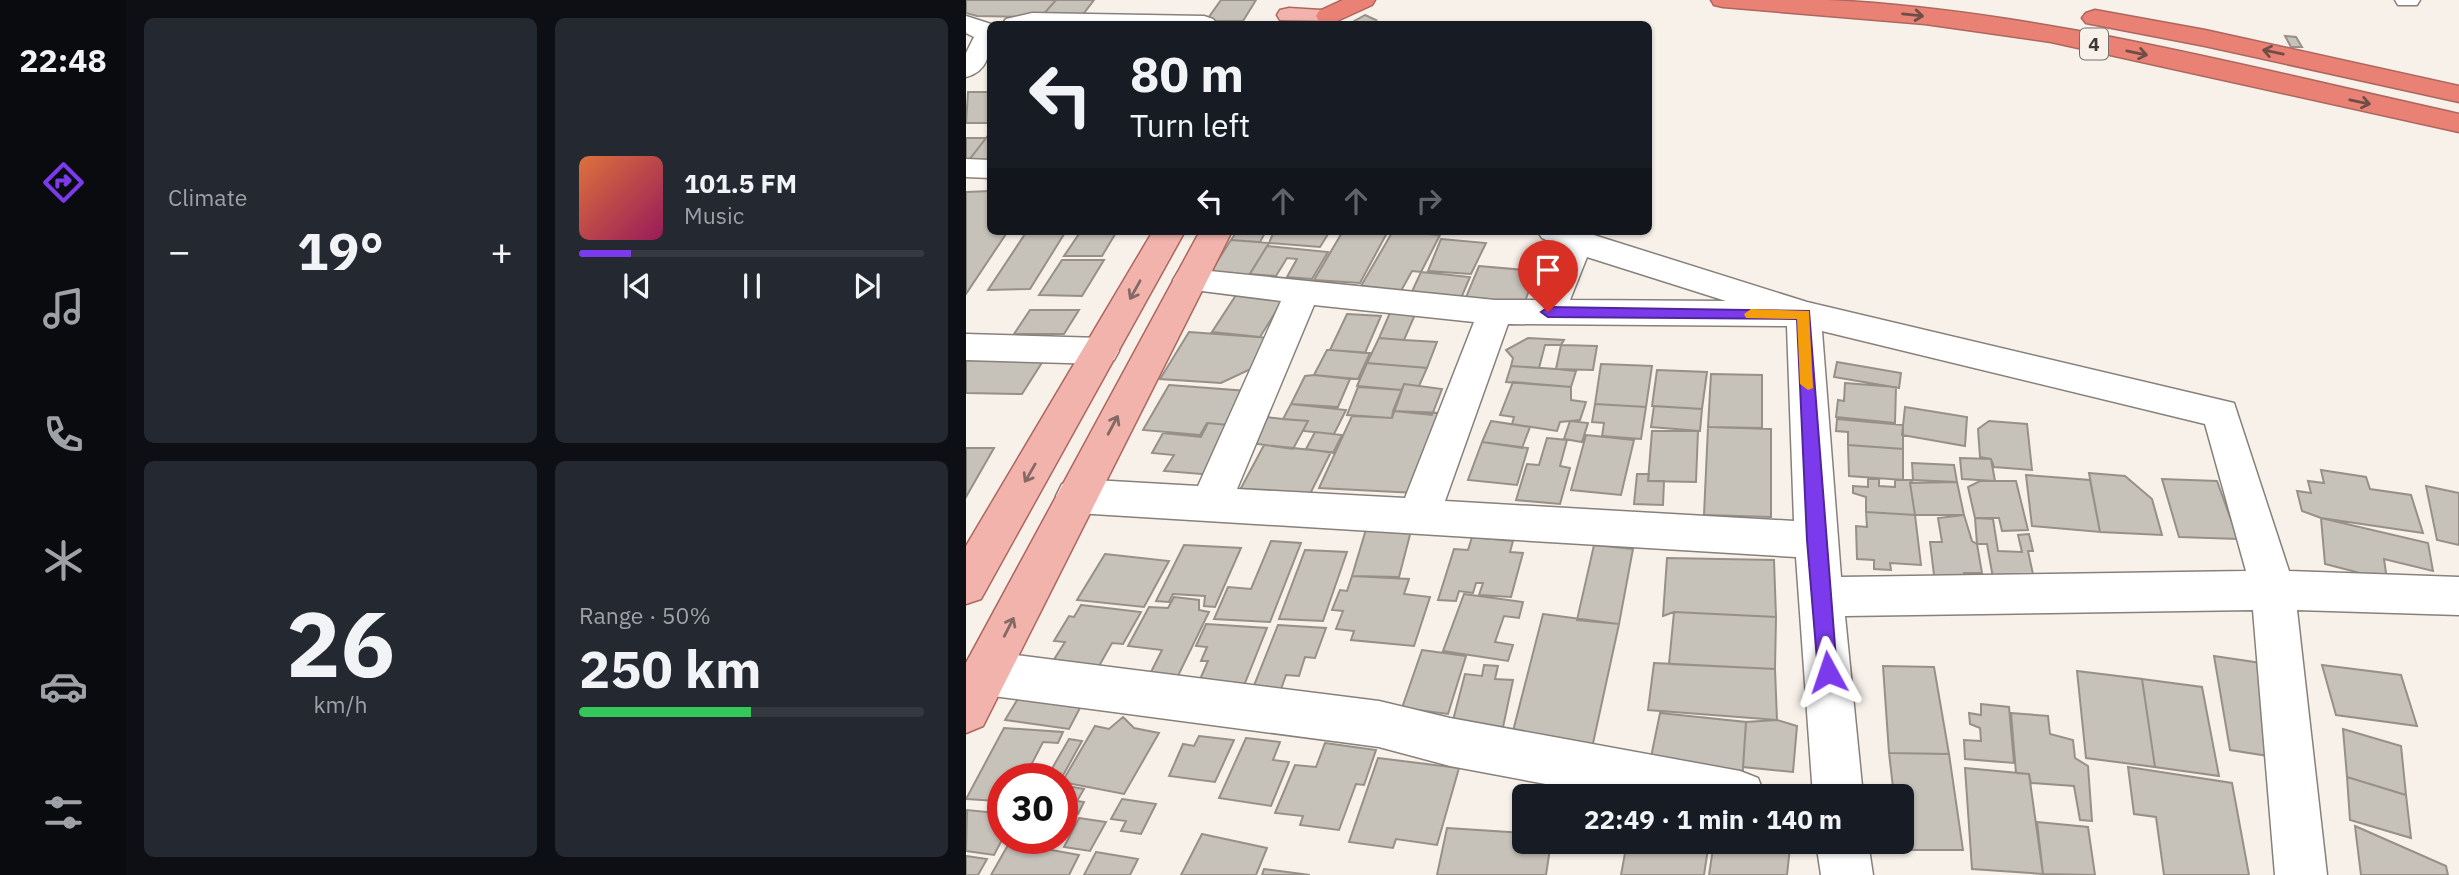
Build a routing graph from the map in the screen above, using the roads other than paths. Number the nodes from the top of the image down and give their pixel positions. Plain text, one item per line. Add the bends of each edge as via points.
1 (1363, 0) edge
2 (1723, 0) edge
3 (1989, 0) edge
4 (1290, 13) edge
5 (1330, 14) edge
6 (980, 28) edge
7 (966, 69) edge
8 (2459, 94) edge
9 (2459, 123) edge
10 (966, 168) edge
11 (987, 169) edge
12 (1167, 235) edge
13 (1214, 235) edge
14 (1565, 237) edge
15 (1190, 280) junction
16 (1301, 292) junction
17 (1494, 312) junction
18 (1548, 312) junction
19 (1804, 314) junction
20 (966, 347) edge
21 (1101, 351) junction
22 (1076, 496) junction
23 (1211, 503) junction
24 (1419, 515) junction
25 (1816, 540) junction
26 (977, 546) edge
27 (966, 585) edge
28 (2273, 590) junction
29 (2459, 596) edge
30 (1821, 597) junction
31 (976, 691) edge
32 (1676, 784) edge
33 (1837, 784) edge
34 (1844, 854) edge
35 (1847, 875) edge
36 (2301, 875) edge

1 - 5 highway
2 -> 9 highway, 4 via 1993,25
8 -> 3 highway, 4 via 2205,38
4 - 5 main road
6 - 7 street via 986,43
10 - 11 street
12 -> 21 main road
13 - 15 main road
14 - 18 street
14 - 19 street
15 - 16 street
22 -> 15 main road
16 - 17 street
16 - 23 street
17 - 18 street
17 - 24 street
18 - 19 street
19 - 25 street
19 - 28 street via 2221,413
20 - 21 street
21 -> 26 main road
22 - 23 street
31 -> 22 main road
23 - 24 street
24 - 25 street
25 - 30 street
26 - 27 main road
28 - 29 street
28 - 30 street
28 - 36 street
30 - 33 street
31 - 32 street via 1379,724 1450,742
34 - 35 street

